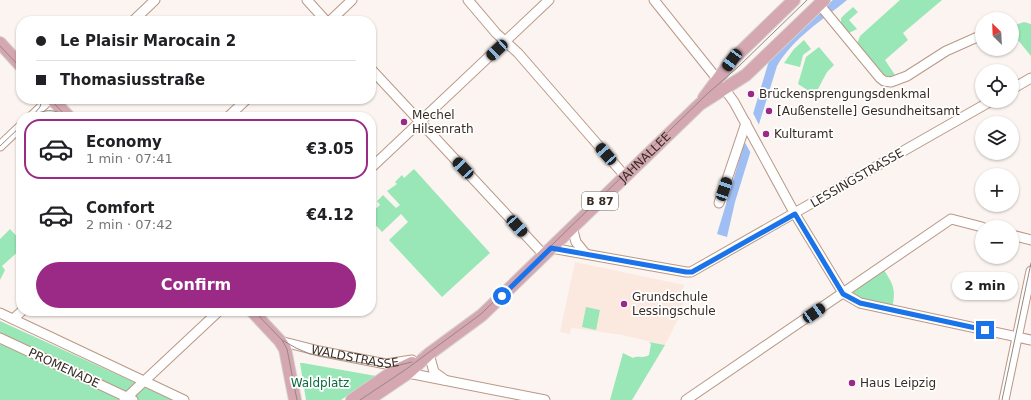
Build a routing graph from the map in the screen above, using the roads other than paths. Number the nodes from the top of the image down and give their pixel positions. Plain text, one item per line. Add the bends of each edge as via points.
1 (155, 0) edge
2 (307, 0) edge
3 (352, 0) edge
4 (468, 0) edge
5 (549, 0) edge
6 (654, 0) edge
7 (794, 0) edge
8 (822, 4) edge
9 (138, 16) edge
10 (321, 16) edge
11 (335, 16) edge
12 (975, 38) edge
13 (506, 41) junction
14 (0, 43) edge
15 (16, 61) edge
16 (376, 74) edge
17 (1031, 78) edge
18 (721, 84) junction
19 (1019, 85) edge
20 (45, 104) edge
21 (56, 104) edge
22 (242, 104) edge
23 (979, 108) edge
24 (37, 112) edge
25 (64, 112) edge
26 (233, 112) edge
27 (420, 121) junction
28 (747, 124) junction
29 (16, 131) edge
30 (0, 146) edge
31 (376, 163) edge
32 (625, 176) junction
33 (719, 203) dead end
34 (795, 214) junction
35 (975, 225) edge
36 (572, 227) junction
37 (1019, 237) edge
38 (1031, 240) edge
39 (548, 251) junction
40 (585, 253) junction
41 (1031, 271) edge
42 (843, 294) junction
43 (0, 313) edge
44 (17, 316) edge
45 (214, 316) edge
46 (257, 316) edge
47 (13, 320) junction
48 (1018, 337) junction
49 (0, 338) edge
50 (1031, 340) edge
51 (280, 341) junction
52 (429, 354) junction
53 (408, 372) junction
54 (445, 380) junction
55 (144, 381) junction
56 (128, 399) edge
57 (184, 400) edge
58 (296, 400) edge
59 (352, 400) edge
60 (368, 400) edge
61 (545, 400) edge
62 (686, 400) edge
63 (1004, 400) edge

1 - 9 street
2 - 10 street
3 - 11 street
4 - 13 street
5 - 13 street
6 - 18 street
7 - 18 main road, B 87 via 732,60
8 - 12 street via 849,42 884,81 892,82 907,76 946,51
8 - 18 main road, B 87 via 746,75
13 - 27 street
13 - 32 street
14 - 15 main road
16 - 27 street
17 - 19 street
18 - 28 street
18 - 32 main road, JAHNALLEE / B 87
20 - 24 street
21 - 25 main road
22 - 26 street
23 - 34 street, LESSINGSTRASSE
27 - 31 street
27 - 39 street
28 - 33 street
28 - 34 street
29 - 30 street
32 - 36 main road, JAHNALLEE / B 87
34 - 40 street, LESSINGSTRASSE via 692,272
34 - 42 street
35 - 42 street via 951,220
36 - 39 main road, JAHNALLEE / B 87
36 - 40 street via 576,242
37 - 38 street
39 - 40 street, LESSINGSTRASSE
39 - 52 main road, JAHNALLEE / B 87 via 482,315
41 - 48 street
42 - 48 street via 860,303
42 - 62 street
43 - 47 street
44 - 47 street
45 - 55 street, PROMENADE
46 - 51 main road
47 - 55 street
48 - 50 street
48 - 63 street
49 - 56 street, PROMENADE
51 - 52 street, WALDSTRASSE via 386,364 408,361
51 - 58 main road via 287,353
52 - 53 main road, JAHNALLEE / B 87
52 - 54 street via 434,372
52 - 59 main road, JAHNALLEE / B 87 via 391,373
53 - 54 street
53 - 60 main road, JAHNALLEE / B 87
54 - 61 street
55 - 56 street, PROMENADE
55 - 57 street

